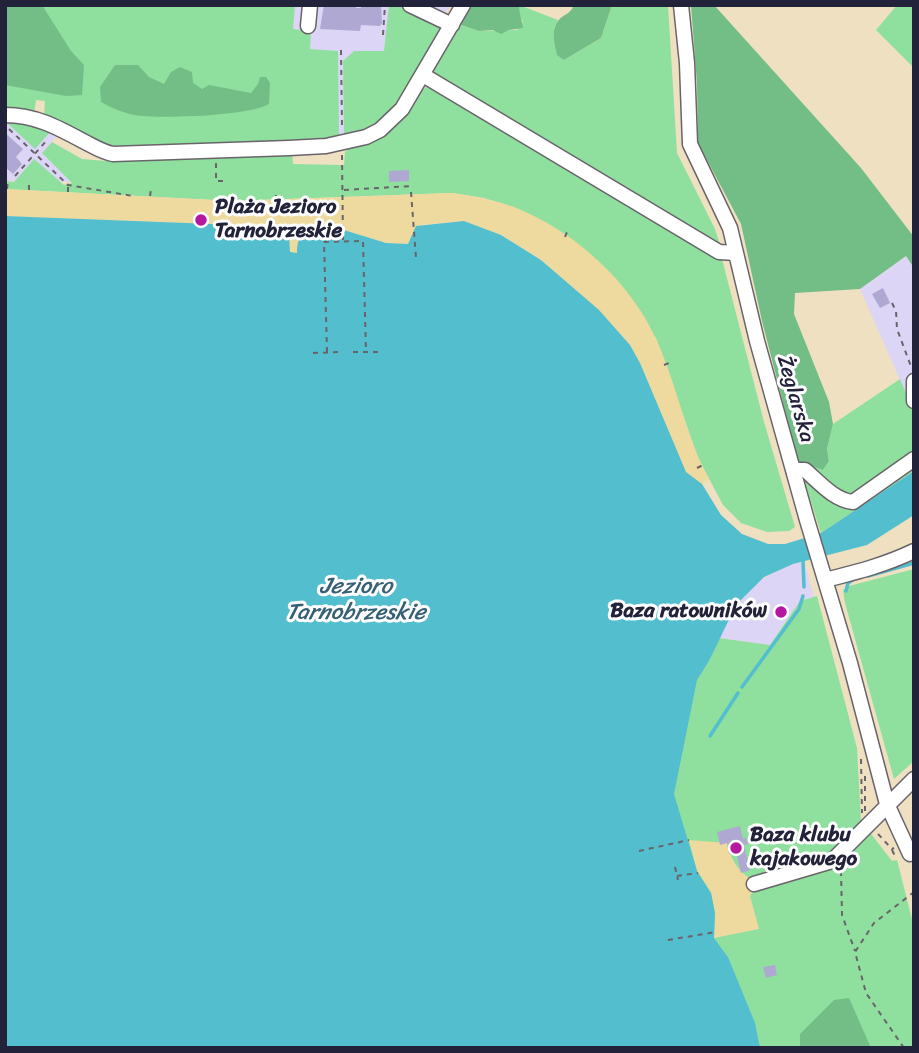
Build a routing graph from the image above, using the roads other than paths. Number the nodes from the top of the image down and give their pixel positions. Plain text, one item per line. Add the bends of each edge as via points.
1 (310, 5) edge
2 (410, 5) edge
3 (463, 5) edge
4 (681, 5) edge
5 (452, 24) junction
6 (308, 26) dead end
7 (423, 75) junction
8 (5, 115) edge
9 (736, 253) junction
10 (914, 381) edge
11 (914, 401) edge
12 (914, 459) edge
13 (793, 470) junction
14 (914, 551) edge
15 (824, 574) junction
16 (914, 779) edge
17 (887, 804) junction
18 (902, 852) road end
19 (754, 884) dead end

1 - 6 street
2 - 5 street
3 - 5 street
4 - 9 street, Żeglarska via 690,144 722,208
5 - 7 street
7 - 8 street via 394,119 380,130 342,142 289,148 107,153 28,116
7 - 9 street via 719,252
9 - 13 street, Żeglarska
10 - 11 street
12 - 13 street via 853,502 836,497 805,470
13 - 15 street, Żeglarska
14 - 15 street via 878,567
15 - 17 street, Żeglarska
16 - 17 street
17 - 18 street, Żeglarska
17 - 19 street via 834,858

